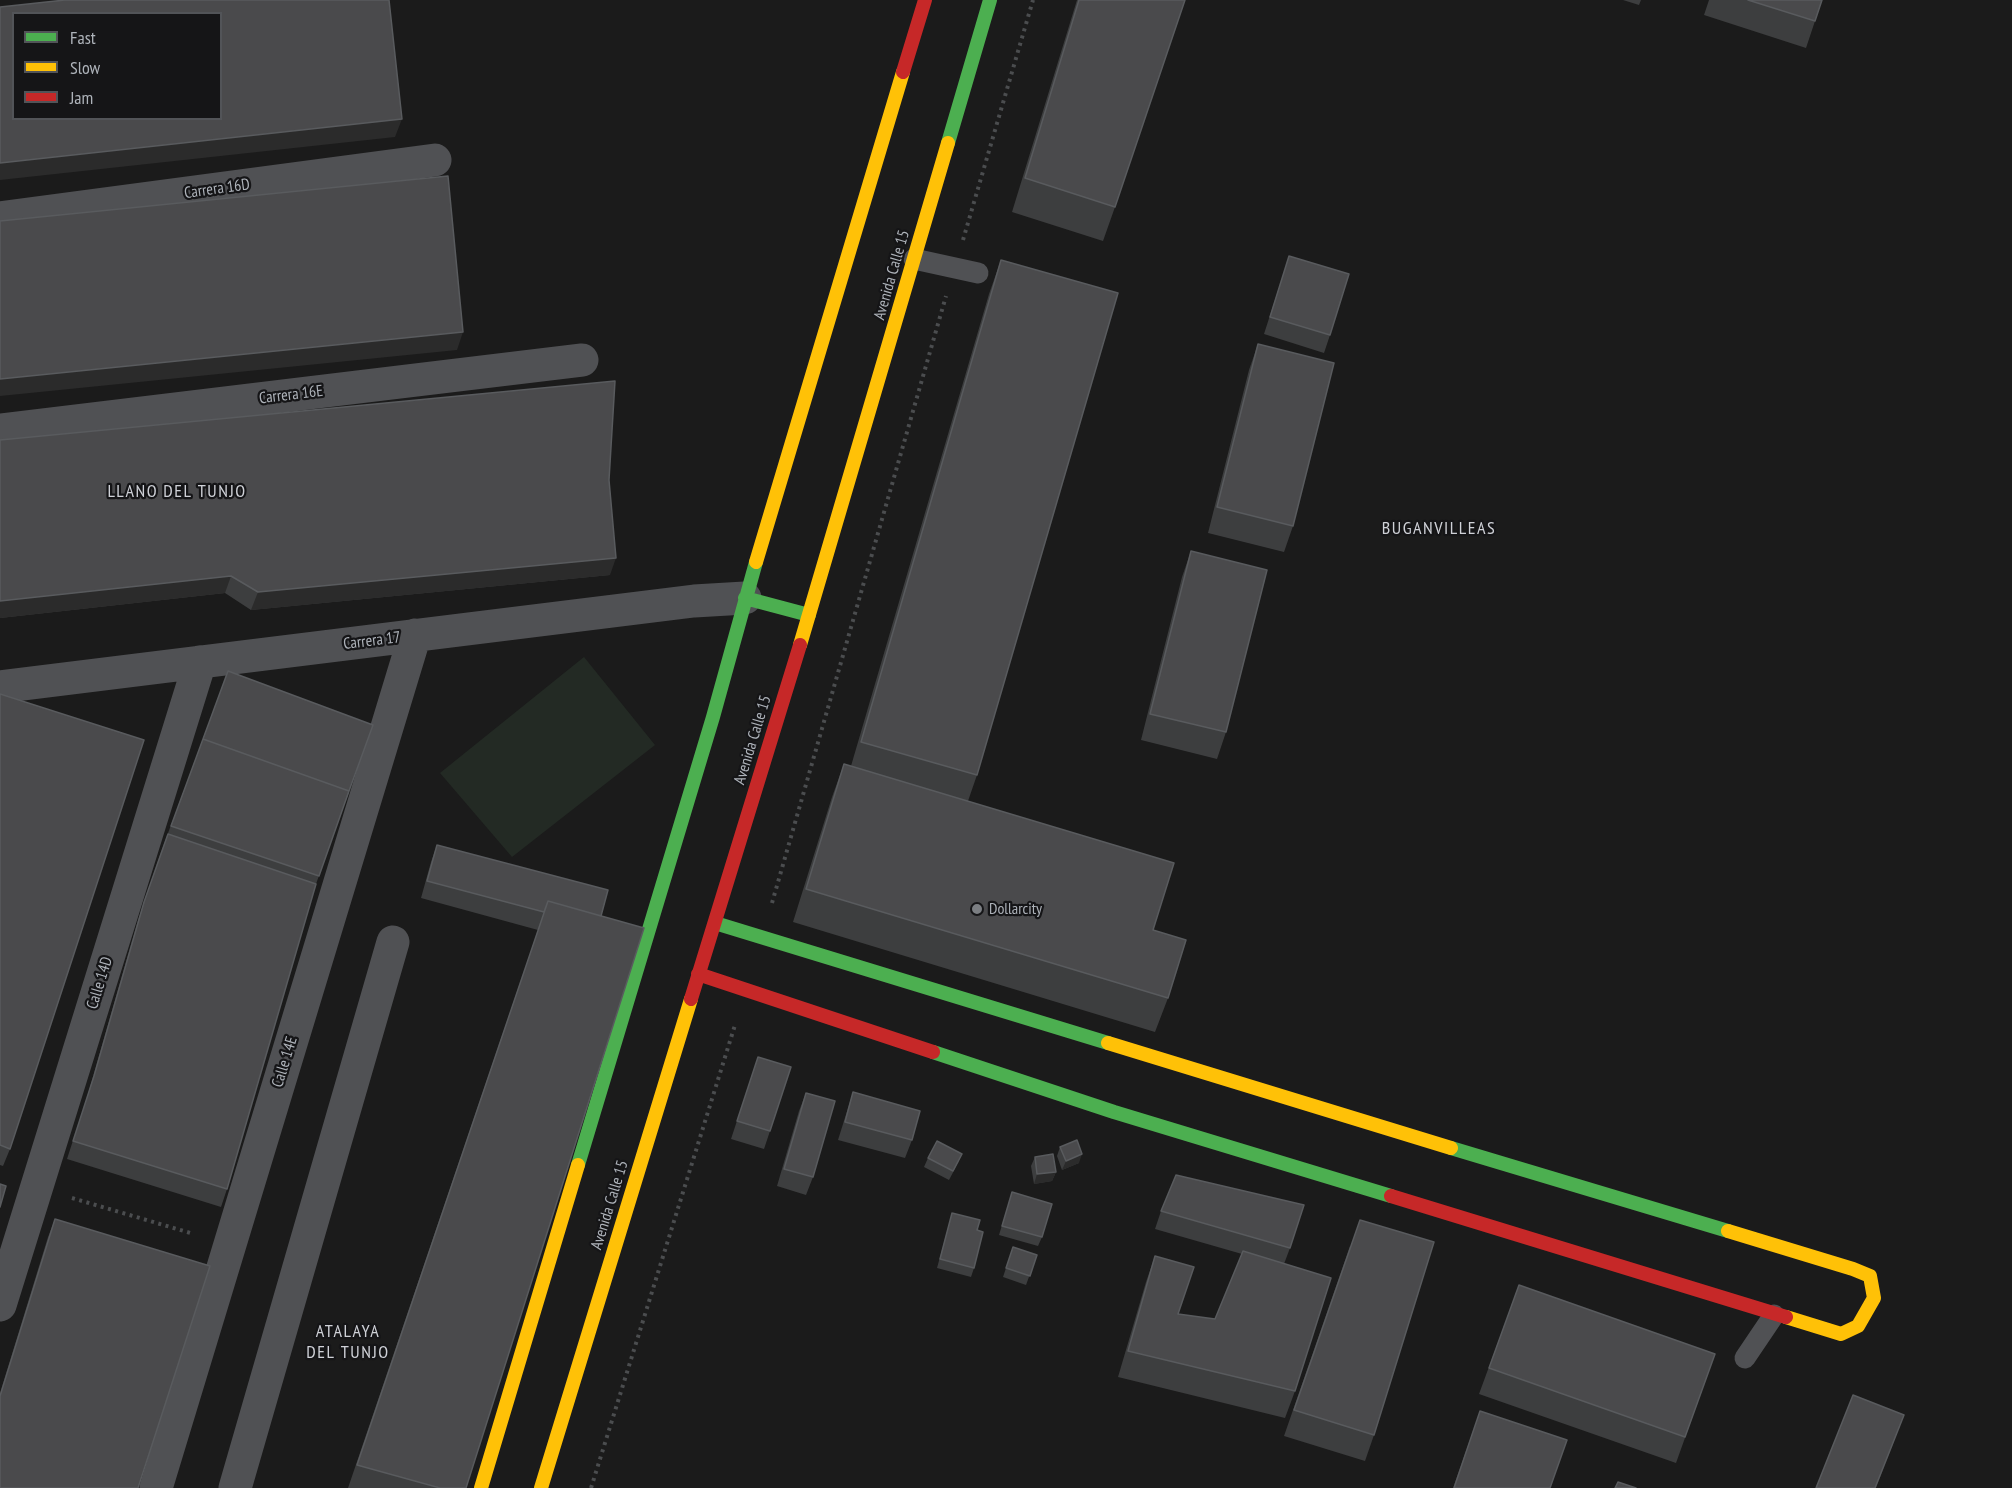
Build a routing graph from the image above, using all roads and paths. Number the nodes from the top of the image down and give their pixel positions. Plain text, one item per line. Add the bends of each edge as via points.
1 (925, 0) edge
2 (990, 0) edge
3 (1033, 0) edge
4 (435, 160) dead end
5 (0, 218) edge
6 (914, 259) junction
7 (954, 268) junction
8 (978, 273) dead end
9 (582, 360) dead end
10 (0, 430) edge
11 (745, 598) junction
12 (809, 615) junction
13 (415, 636) junction
14 (200, 662) junction
15 (0, 687) edge
16 (715, 923) junction
17 (762, 937) junction
18 (393, 942) dead end
19 (698, 974) junction
20 (745, 990) junction
21 (36, 1187) junction
22 (230, 1244) junction
23 (0, 1305) edge
24 (1774, 1314) junction
25 (1745, 1358) dead end
26 (156, 1488) edge
27 (235, 1488) edge
28 (482, 1488) edge
29 (541, 1488) edge
30 (591, 1488) edge

1 - 11 main road
2 - 6 main road, Avenida Calle 15
3 - 7 path
4 - 5 street, Carrera 16D
6 - 7 lane
6 - 12 main road, Avenida Calle 15
7 - 8 lane
7 - 17 path
9 - 10 street, Carrera 16E
11 - 12 main road
11 - 13 street, Carrera 17
11 - 28 main road via 710,729
12 - 16 main road, Avenida Calle 15
13 - 14 street, Carrera 17
13 - 22 street, Calle 14E
14 - 15 street, Carrera 17
14 - 21 street, Calle 14D
16 - 17 main road
16 - 19 main road, Avenida Calle 15
17 - 24 main road via 1870,1276 1874,1298 1858,1326 1841,1334
18 - 27 street
19 - 20 main road
19 - 29 main road, Avenida Calle 15
20 - 24 main road via 1114,1112
20 - 30 path
21 - 22 path
21 - 23 street, Calle 14D
22 - 26 street, Calle 14E
24 - 25 lane

